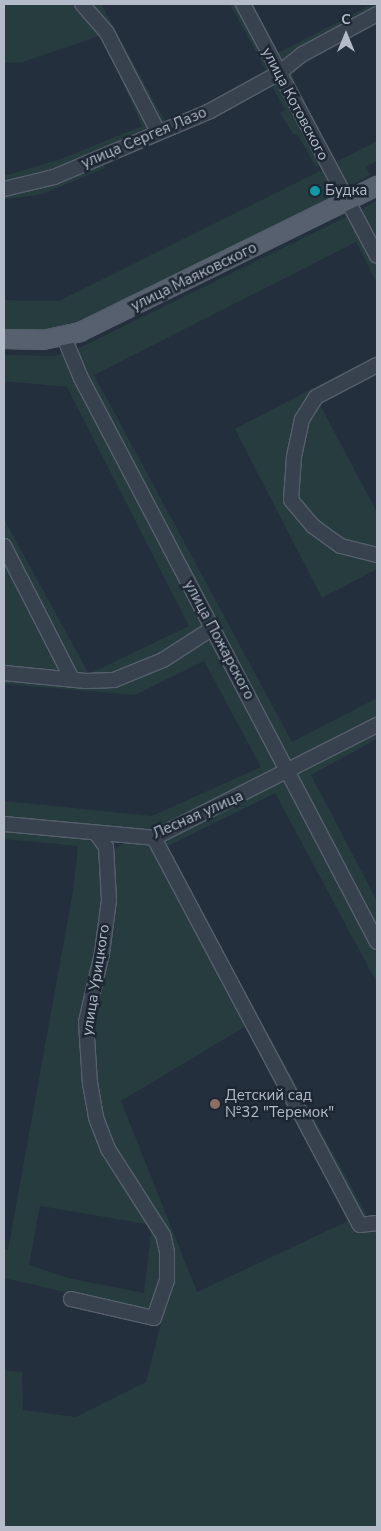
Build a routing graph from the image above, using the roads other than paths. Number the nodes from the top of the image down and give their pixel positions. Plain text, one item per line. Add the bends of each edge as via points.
1 (82, 4) edge
2 (244, 4) edge
3 (377, 14) edge
4 (278, 73) junction
5 (158, 132) junction
6 (377, 186) edge
7 (4, 189) edge
8 (348, 201) junction
9 (377, 256) edge
10 (64, 336) junction
11 (4, 339) edge
12 (377, 365) edge
13 (4, 546) edge
14 (377, 555) edge
15 (212, 628) junction
16 (4, 673) edge
17 (71, 677) junction
18 (377, 725) edge
19 (289, 772) junction
20 (4, 824) edge
21 (96, 833) junction
22 (121, 836) junction
23 (154, 838) junction
24 (106, 848) junction
25 (377, 942) edge
26 (377, 1223) edge
27 (71, 1299) dead end

1 - 5 street via 107,33
2 - 4 street, улица Котовского
3 - 4 street, улица Сергея Лазо via 301,55
4 - 5 street, улица Сергея Лазо via 210,111
4 - 8 street, улица Котовского
5 - 7 street, улица Сергея Лазо via 54,177
6 - 8 main road, улица Маяковского
8 - 9 street, улица Котовского
8 - 10 main road, улица Маяковского via 98,324
10 - 11 main road, улица Маяковского via 43,340
10 - 15 street, улица Пожарского via 81,378
12 - 14 street via 316,397 302,419 294,457 291,500 313,526 342,546
13 - 17 street
15 - 17 street via 162,660 114,680 86,681
15 - 19 street, улица Пожарского
16 - 17 street
18 - 19 street, Лесная улица
19 - 23 street, Лесная улица
19 - 25 street, улица Пожарского
20 - 21 street, Лесная улица
21 - 22 street, Лесная улица
21 - 24 street
22 - 23 street, Лесная улица
22 - 24 street
23 - 26 street via 360,1225
24 - 27 street, улица Урицкого via 108,900 102,953 86,1022 90,1084 96,1117 108,1149 164,1235 167,1280 154,1318

